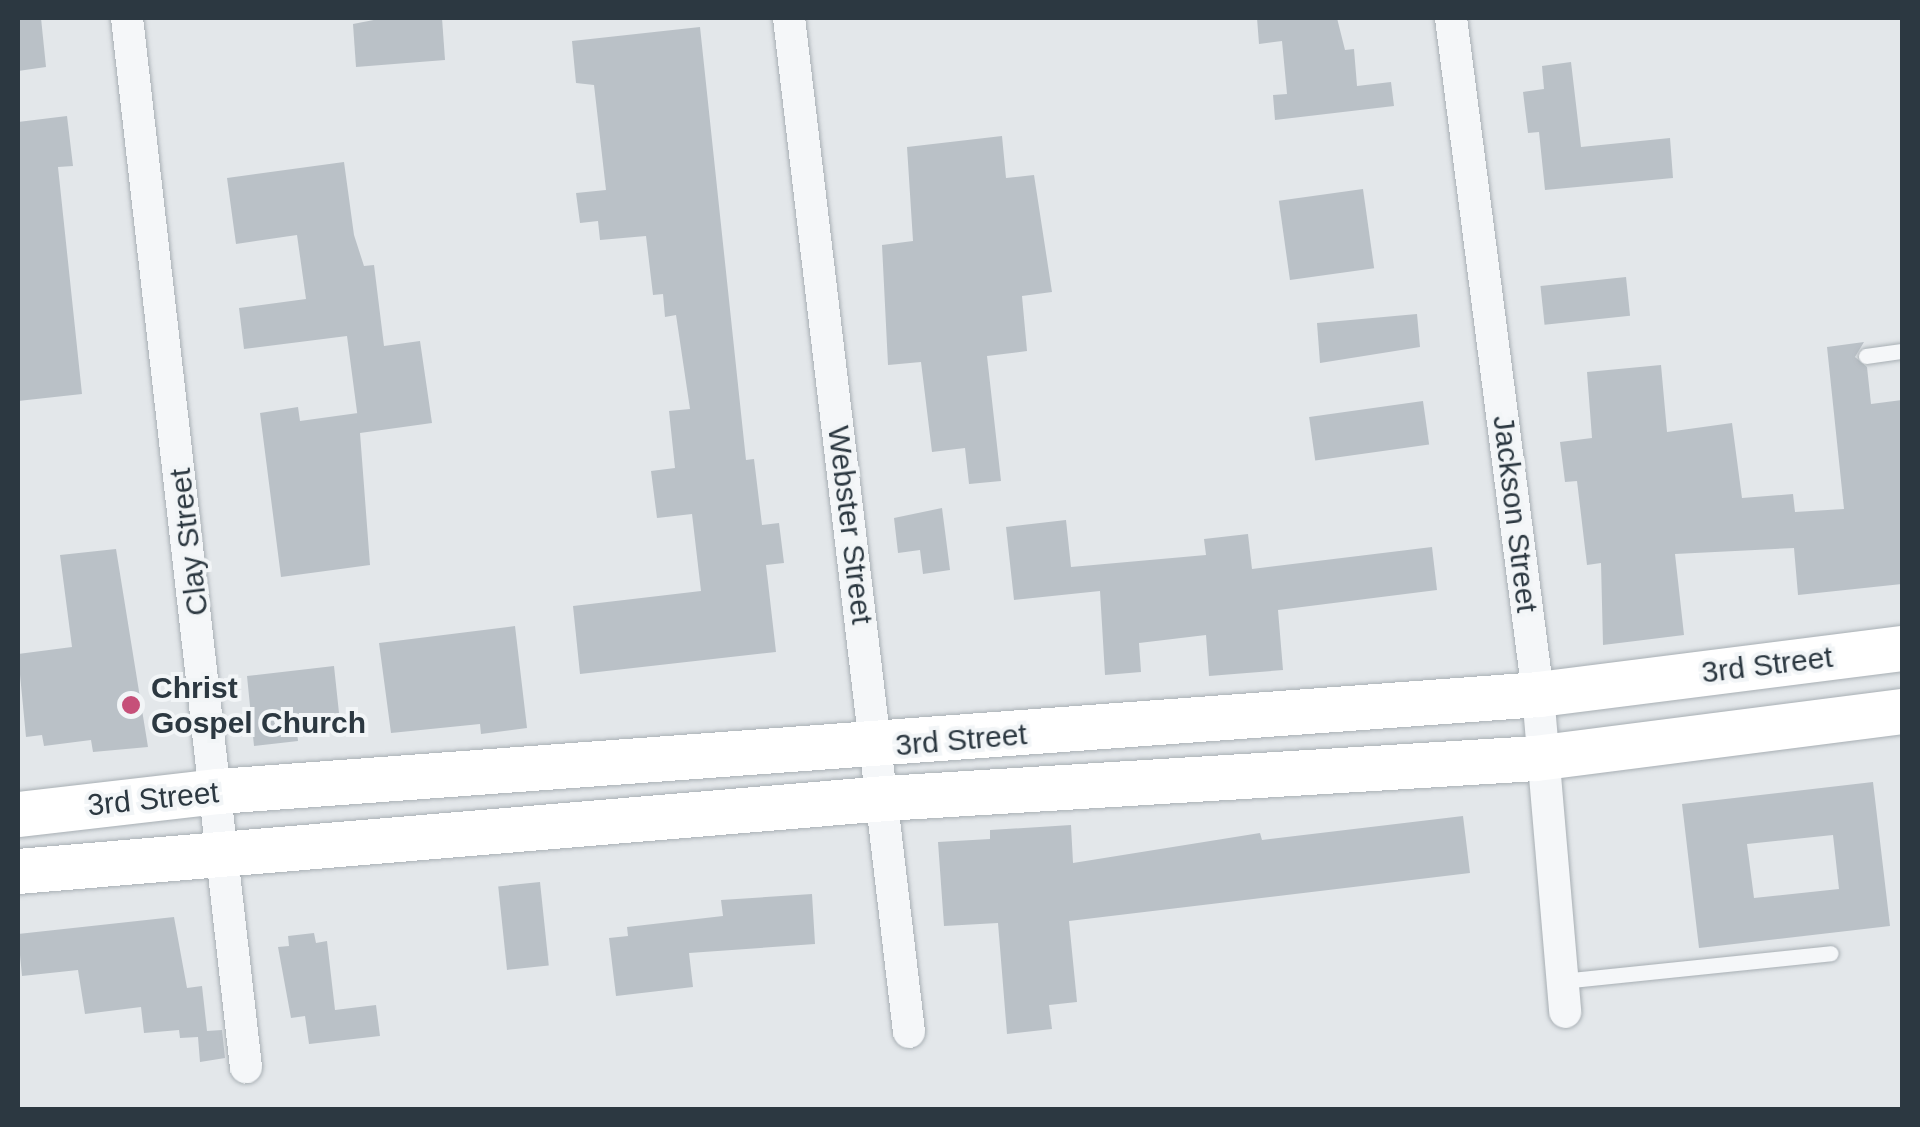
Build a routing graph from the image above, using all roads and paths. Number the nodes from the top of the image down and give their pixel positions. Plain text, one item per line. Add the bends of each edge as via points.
1 (128, 18) edge
2 (789, 18) edge
3 (1451, 18) edge
4 (1902, 351) edge
5 (1866, 356) dead end
6 (1902, 648) edge
7 (1538, 694) junction
8 (1902, 711) edge
9 (878, 747) junction
10 (1538, 755) junction
11 (218, 791) junction
12 (885, 798) junction
13 (18, 814) edge
14 (222, 852) junction
15 (18, 870) edge
16 (1831, 953) dead end
17 (1563, 997) joint
18 (908, 1032) dead end
19 (246, 1066) dead end

1 - 11 street, Clay Street
2 - 9 street, Webster Street
3 - 7 street, Jackson Street
4 - 5 lane
6 - 7 main road, 3rd Street
7 - 9 main road, 3rd Street
7 - 10 street, Jackson Street
8 - 10 main road, 3rd Street
9 - 11 main road, 3rd Street
9 - 12 street, Webster Street
10 - 12 main road, 3rd Street
10 - 17 street, Jackson Street
11 - 13 main road, 3rd Street
11 - 14 street, Clay Street
12 - 14 main road, 3rd Street
12 - 18 street, Webster Street
14 - 15 main road, 3rd Street
14 - 19 street, Clay Street
16 - 17 lane

